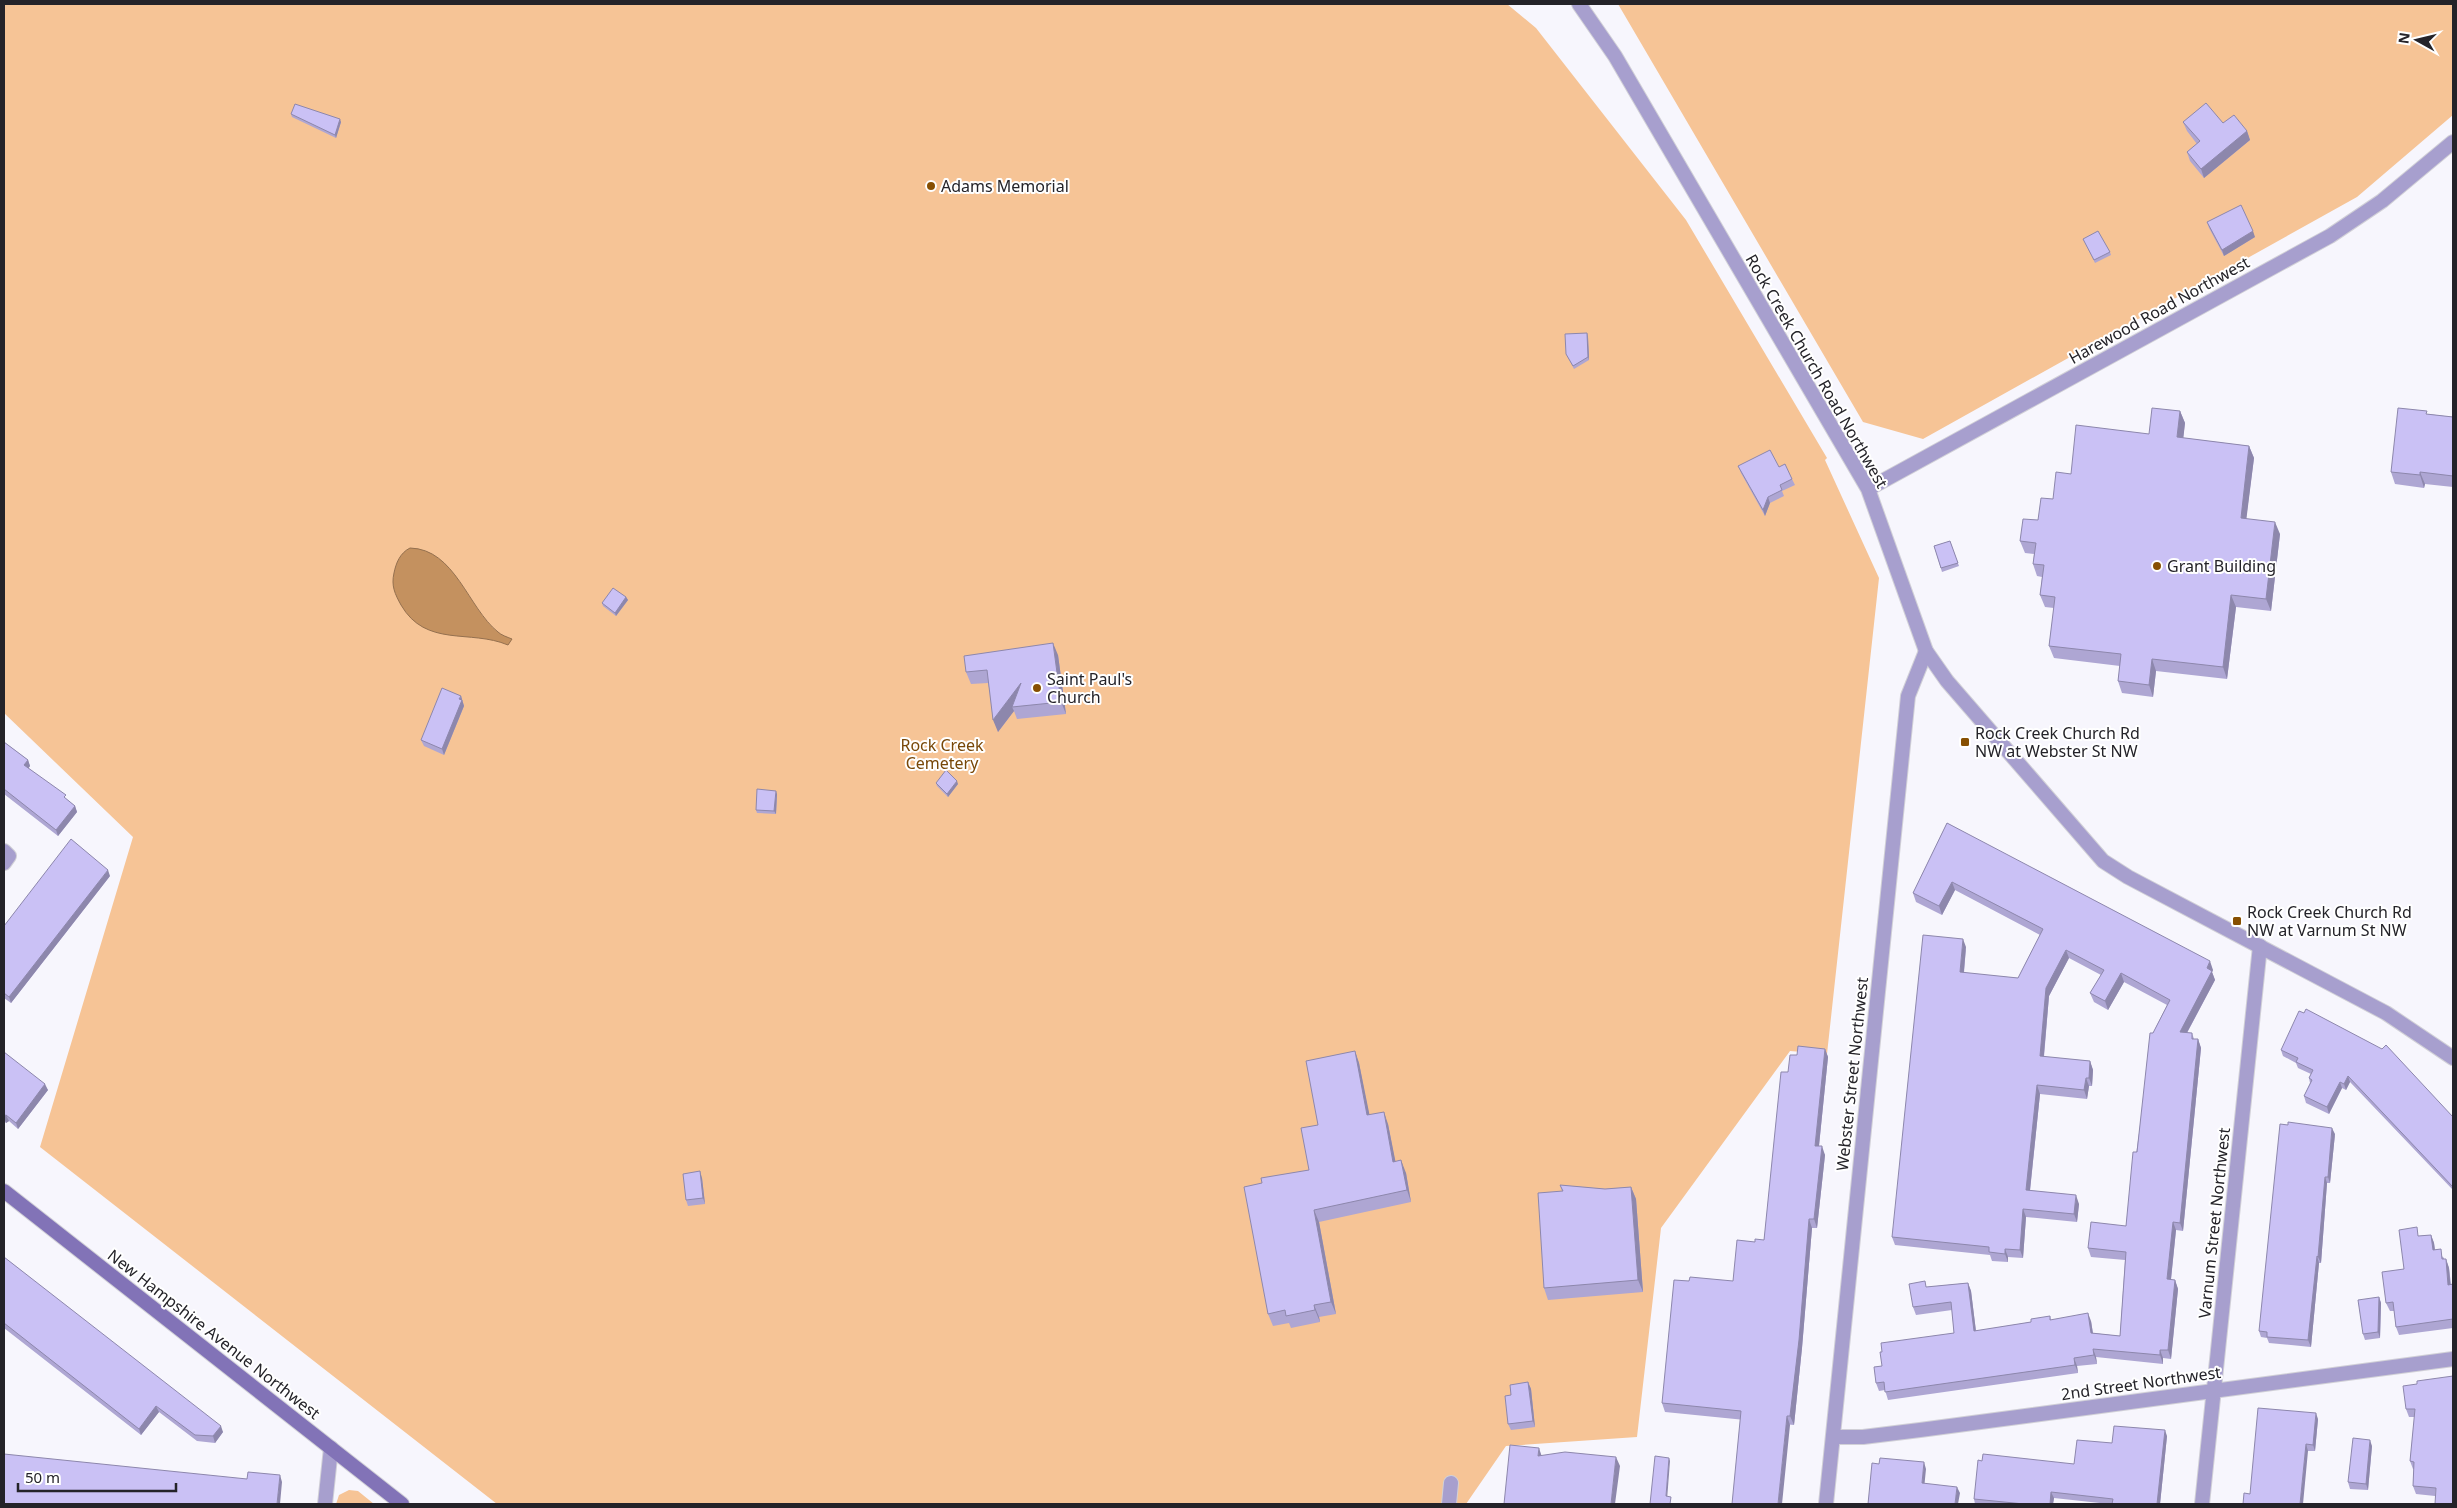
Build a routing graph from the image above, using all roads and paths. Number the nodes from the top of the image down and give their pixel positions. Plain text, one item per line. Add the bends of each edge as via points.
1 (1579, 4) edge
2 (2453, 142) edge
3 (1868, 489) junction
4 (1926, 651) junction
5 (2260, 946) junction
6 (2453, 1058) edge
7 (4, 1191) edge
8 (2453, 1359) edge
9 (2214, 1391) junction
10 (1833, 1436) junction
11 (331, 1448) junction
12 (1451, 1483) dead end
13 (1449, 1502) edge
14 (325, 1504) edge
15 (402, 1504) edge
16 (1826, 1504) edge
17 (2202, 1504) edge

1 - 3 street, Rock Creek Church Road Northwest via 1615,56
2 - 3 street, Harewood Road Northwest via 2382,202 2330,236
3 - 4 street, Rock Creek Church Road Northwest
4 - 5 street, Rock Creek Church Road Northwest via 1947,681 2097,856 2128,877
4 - 10 street, Webster Street Northwest via 1908,696
5 - 6 street, Rock Creek Church Road Northwest via 2405,1024
5 - 9 street, Varnum Street Northwest
7 - 11 main road, New Hampshire Avenue Northwest
8 - 9 street, 2nd Street Northwest
9 - 10 street, 2nd Street Northwest via 1873,1436
9 - 17 street, Varnum Street Northwest
10 - 16 street, Webster Street Northwest
11 - 14 street
11 - 15 main road, New Hampshire Avenue Northwest
12 - 13 street

